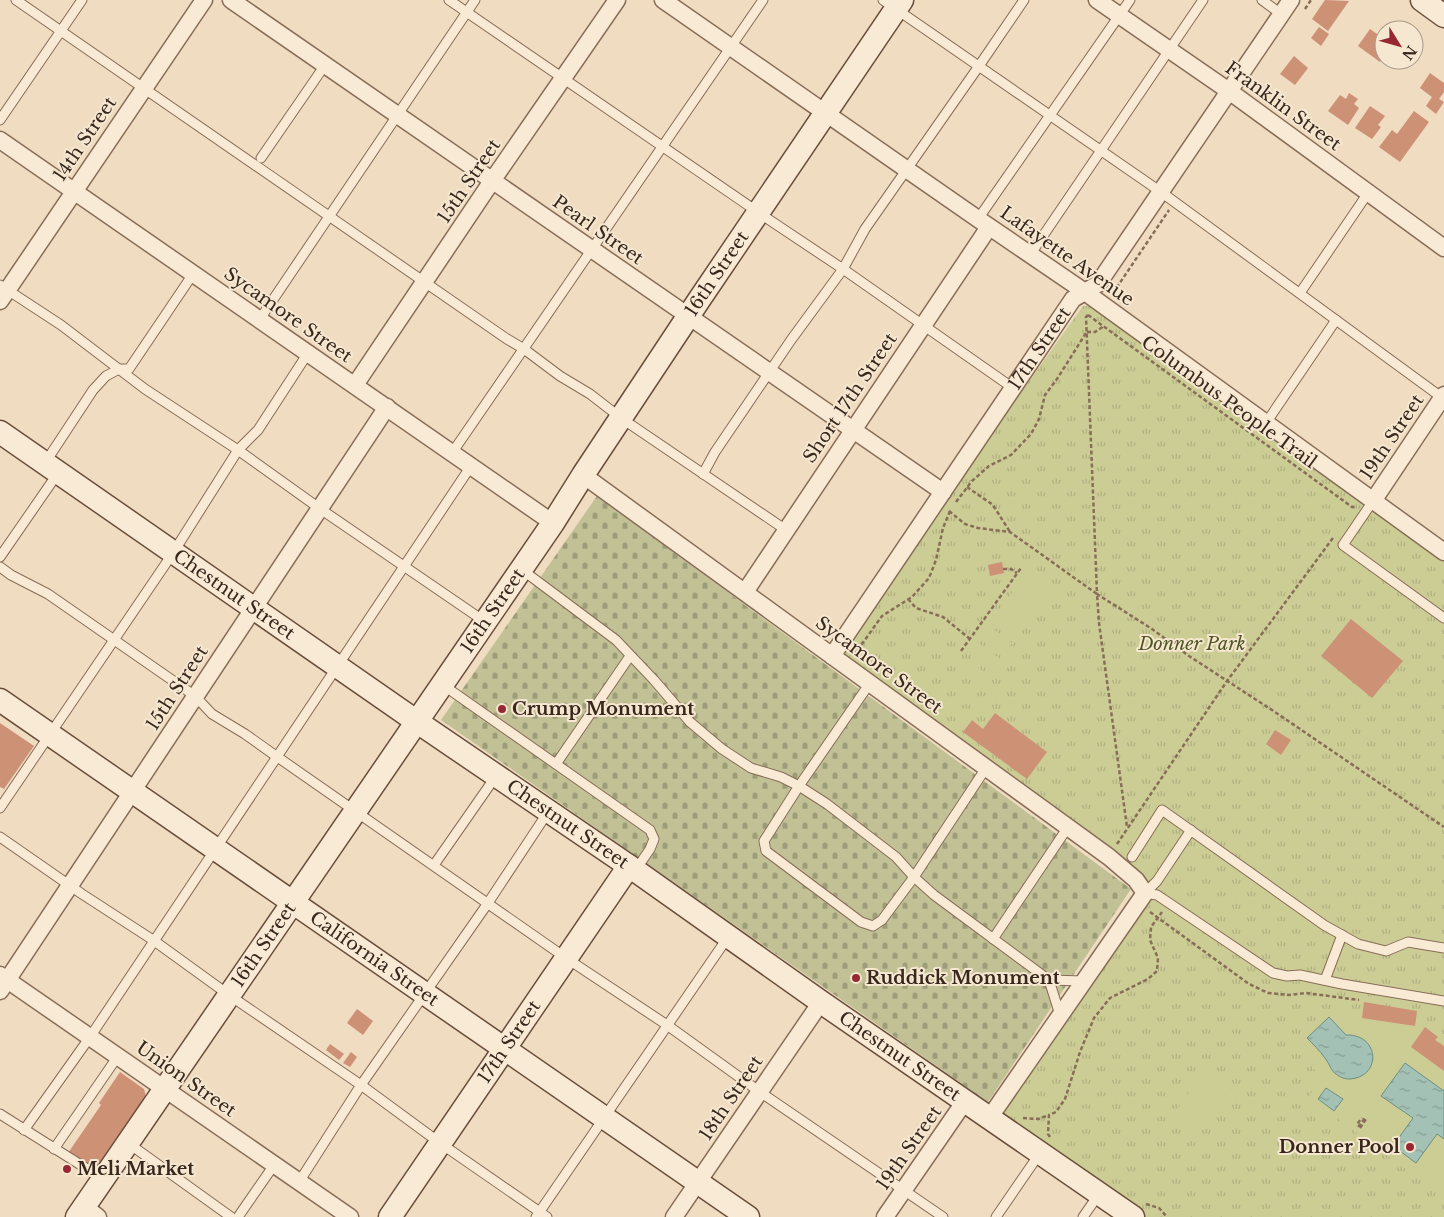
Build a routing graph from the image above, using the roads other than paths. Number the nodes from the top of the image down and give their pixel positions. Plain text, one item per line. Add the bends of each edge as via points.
1 (16, 0) edge
2 (82, 0) edge
3 (204, 0) edge
4 (231, 0) edge
5 (450, 0) edge
6 (474, 0) edge
7 (617, 0) edge
8 (663, 0) edge
9 (763, 0) edge
10 (1024, 0) edge
11 (1096, 0) edge
12 (1130, 0) edge
13 (1203, 0) edge
14 (1262, 0) edge
15 (1291, 0) edge
16 (894, 3) edge
17 (467, 12) junction
18 (1281, 14) junction
19 (1120, 16) junction
20 (61, 31) junction
21 (731, 48) junction
22 (1169, 50) junction
23 (325, 65) junction
24 (979, 66) junction
25 (563, 78) junction
26 (144, 87) junction
27 (1229, 90) junction
28 (826, 113) junction
29 (397, 115) junction
30 (1050, 115) junction
31 (0, 120) edge
32 (0, 140) edge
33 (662, 146) junction
34 (1101, 150) junction
35 (261, 158) dead end
36 (907, 170) junction
37 (492, 181) junction
38 (74, 191) junction
39 (1160, 192) junction
40 (1368, 192) junction
41 (758, 212) junction
42 (329, 215) junction
43 (984, 223) junction
44 (1444, 248) edge
45 (592, 249) junction
46 (1030, 255) junction
47 (843, 268) junction
48 (193, 274) junction
49 (425, 281) junction
50 (2, 292) edge
51 (1085, 292) junction
52 (1300, 294) junction
53 (688, 317) junction
54 (260, 319) junction
55 (1336, 320) junction
56 (923, 325) junction
57 (524, 349) junction
58 (308, 352) junction
59 (119, 369) junction
60 (769, 373) junction
61 (355, 385) junction
62 (1013, 388) junction
63 (1443, 397) edge
64 (387, 407) junction
65 (621, 418) junction
66 (1266, 423) junction
67 (853, 430) junction
68 (0, 432) edge
69 (238, 450) junction
70 (452, 453) junction
71 (471, 466) junction
72 (51, 468) junction
73 (703, 474) junction
74 (582, 475) junction
75 (949, 498) junction
76 (1373, 501) junction
77 (320, 508) junction
78 (553, 523) junction
79 (786, 530) junction
80 (1444, 552) edge
81 (173, 553) junction
82 (0, 557) edge
83 (404, 566) junction
84 (0, 568) edge
85 (521, 569) junction
86 (744, 592) junction
87 (253, 608) junction
88 (1444, 618) edge
89 (485, 622) junction
90 (114, 640) junction
91 (630, 656) junction
92 (832, 656) junction
93 (336, 666) junction
94 (870, 683) junction
95 (442, 684) junction
96 (195, 696) junction
97 (0, 700) edge
98 (416, 722) junction
99 (50, 735) junction
100 (276, 756) junction
101 (556, 764) junction
102 (986, 768) junction
103 (496, 776) junction
104 (799, 786) junction
105 (132, 792) junction
106 (0, 808) edge
107 (355, 810) junction
108 (549, 812) junction
109 (1068, 827) junction
110 (1191, 830) junction
111 (0, 837) edge
112 (215, 849) junction
113 (1132, 857) dead end
114 (434, 865) junction
115 (632, 868) junction
116 (914, 877) junction
117 (70, 886) junction
118 (1145, 893) junction
119 (292, 903) junction
120 (488, 903) junction
121 (1342, 935) junction
122 (729, 937) junction
123 (993, 939) junction
124 (153, 940) junction
125 (1444, 948) edge
126 (566, 958) junction
127 (1050, 980) junction
128 (1325, 980) junction
129 (1083, 981) junction
130 (3, 982) edge
131 (424, 994) junction
132 (229, 995) junction
133 (1444, 1001) edge
134 (821, 1002) junction
135 (1060, 1015) junction
136 (667, 1025) junction
137 (90, 1037) junction
138 (504, 1050) junction
139 (118, 1056) junction
140 (360, 1085) junction
141 (165, 1089) junction
142 (760, 1092) junction
143 (965, 1101) junction
144 (0, 1114) edge
145 (990, 1117) junction
146 (603, 1118) junction
147 (24, 1130) junction
148 (128, 1143) junction
149 (440, 1143) junction
150 (1046, 1146) junction
151 (54, 1149) junction
152 (274, 1164) junction
153 (103, 1179) junction
154 (299, 1182) junction
155 (698, 1182) junction
156 (904, 1190) junction
157 (1099, 1194) junction
158 (1136, 1210) edge
159 (87, 1214) edge
160 (541, 1215) edge
161 (231, 1217) edge
162 (238, 1217) edge
163 (350, 1217) edge
164 (390, 1217) edge
165 (674, 1217) edge
166 (748, 1217) edge
167 (885, 1217) edge
168 (944, 1217) edge
169 (996, 1217) edge
170 (1083, 1217) edge

1 - 20 lane
2 - 20 lane
3 - 26 street, 14th Street
4 - 23 street, Pearl Street
5 - 17 lane
6 - 17 lane
7 - 25 street, 15th Street
8 - 21 street, Lafayette Avenue
9 - 21 lane
10 - 24 lane
11 - 19 street, Franklin Street
12 - 19 lane
13 - 22 lane
14 - 18 lane
15 - 18 street, 17th Street
16 - 24 lane
16 - 28 street, 16th Street
17 - 25 lane
17 - 29 lane
18 - 27 street, 17th Street
19 - 22 street, Franklin Street
19 - 30 lane
20 - 26 lane
20 - 31 lane
21 - 28 street, Lafayette Avenue
21 - 33 lane
22 - 27 street, Franklin Street
22 - 34 lane
23 - 29 street, Pearl Street
23 - 35 lane
24 - 30 lane
24 - 36 lane
25 - 33 lane
25 - 37 street, 15th Street
26 - 38 street, 14th Street
26 - 42 lane
27 - 39 street, 17th Street
27 - 40 street, Franklin Street
28 - 36 street, Lafayette Avenue
28 - 41 street, 16th Street
29 - 37 street, Pearl Street
29 - 42 lane
30 - 34 lane
30 - 43 lane
32 - 38 street, Sycamore Street
33 - 41 lane
33 - 45 lane
34 - 39 lane
34 - 46 lane
36 - 43 street, Lafayette Avenue
36 - 47 lane via 865,229
37 - 45 street, Pearl Street
37 - 49 street, 15th Street
38 - 48 street, Sycamore Street
38 - 50 street, 14th Street
39 - 51 street, 17th Street via 1098,284
39 - 52 lane
40 - 44 street, Franklin Street
40 - 52 lane
41 - 47 lane
41 - 53 street, 16th Street
42 - 49 lane
42 - 54 lane
43 - 46 street, Lafayette Avenue
43 - 56 street, Short 17th Street
45 - 53 street, Pearl Street
45 - 57 lane
46 - 51 street, Lafayette Avenue
47 - 56 lane
47 - 60 lane
48 - 54 street, Sycamore Street
48 - 59 lane via 129,370
49 - 57 lane
49 - 61 street, 15th Street
50 - 59 lane via 61,325
51 - 62 street, 17th Street via 1073,299
51 - 66 street, Lafayette Avenue
52 - 55 lane
53 - 60 street, Pearl Street
53 - 65 street, 16th Street
54 - 58 street, Sycamore Street
55 - 63 lane
55 - 66 lane
56 - 62 lane
56 - 67 street, Short 17th Street
57 - 65 lane
57 - 70 lane
58 - 61 street, Sycamore Street
58 - 69 lane via 258,430
59 - 69 lane
59 - 72 lane via 106,376 93,390
60 - 67 street, Pearl Street
60 - 73 lane
61 - 64 street, Sycamore Street
62 - 75 street, 17th Street
63 - 76 street, 19th Street
64 - 70 street, Sycamore Street
64 - 77 street, 15th Street
65 - 73 lane
65 - 74 street, 16th Street
66 - 76 street, Lafayette Avenue
67 - 75 street, Pearl Street
67 - 79 street, Short 17th Street
68 - 72 street, Chestnut Street
69 - 77 lane
69 - 81 lane
70 - 71 street, Sycamore Street
71 - 78 street, Sycamore Street
71 - 83 lane
72 - 81 street, Chestnut Street
72 - 82 lane
73 - 79 lane
74 - 78 street, 16th Street
74 - 86 street, Sycamore Street
75 - 92 street, 17th Street
76 - 80 street, Lafayette Avenue
76 - 88 lane via 1343,546
77 - 83 lane
77 - 87 street, 15th Street
78 - 85 street, 16th Street
79 - 86 street, Short 17th Street
81 - 87 street, Chestnut Street
81 - 90 lane
83 - 89 lane
83 - 93 lane
84 - 90 lane via 48,594
85 - 89 street, 16th Street
85 - 91 lane via 616,640
86 - 92 street, Sycamore Street
87 - 93 street, Chestnut Street
87 - 96 street, 15th Street
89 - 95 street, 16th Street
90 - 96 lane
90 - 99 lane
91 - 101 lane
91 - 104 lane via 690,722 722,749 751,768
92 - 94 street, Sycamore Street
93 - 98 street, Chestnut Street
93 - 100 lane
94 - 102 street, Sycamore Street
94 - 104 lane
95 - 98 street, 16th Street
95 - 101 lane
96 - 100 lane via 212,714
96 - 105 street, 15th Street
97 - 99 street, California Street
98 - 103 street, Chestnut Street
98 - 107 street, 16th Street
99 - 105 street, California Street
99 - 106 lane
100 - 107 lane
100 - 112 lane
101 - 115 lane via 650,830 654,839 650,849
102 - 109 street, Sycamore Street
102 - 116 lane
103 - 108 street, Chestnut Street
103 - 114 lane
104 - 116 lane via 896,857
104 - 116 lane via 764,841 766,851 861,922 873,926 882,920
105 - 112 street, California Street
105 - 117 street, 15th Street
107 - 114 lane
107 - 119 street, 16th Street
108 - 115 street, Chestnut Street
108 - 120 lane
109 - 118 street, Sycamore Street via 1136,880
109 - 123 lane
110 - 113 lane via 1162,810
110 - 118 lane via 1157,881
110 - 121 lane
111 - 117 lane
112 - 119 street, California Street
112 - 124 lane
114 - 120 lane
115 - 122 street, Chestnut Street
115 - 126 street, 17th Street
116 - 123 lane via 934,896
117 - 124 lane
117 - 130 street, 15th Street
118 - 128 lane via 1157,895 1273,973
118 - 129 street
119 - 131 street, California Street
119 - 132 street, 16th Street
120 - 126 lane
120 - 131 lane
121 - 125 lane via 1358,944 1386,951 1408,942
121 - 128 lane
122 - 134 street, Chestnut Street
122 - 136 lane
123 - 127 lane
124 - 132 lane
124 - 137 lane
126 - 136 lane
126 - 138 street, 17th Street
127 - 129 lane
127 - 135 lane
128 - 133 lane
129 - 135 street
130 - 137 street, Union Street
131 - 138 street, California Street
131 - 140 lane
132 - 140 lane
132 - 141 street, 16th Street
134 - 142 street, 18th Street
134 - 143 street, Chestnut Street
135 - 145 street
136 - 142 lane
136 - 146 lane
137 - 139 street, Union Street
137 - 147 lane
138 - 146 street, California Street
138 - 149 street, 17th Street
139 - 141 street, Union Street
139 - 151 lane
140 - 149 lane
140 - 154 lane
141 - 148 street, 16th Street
141 - 152 street, Union Street
142 - 155 street, 18th Street
142 - 156 lane
143 - 145 street, Chestnut Street
143 - 156 street, 19th Street
144 - 147 lane
145 - 150 street, Chestnut Street
146 - 155 street, California Street
146 - 160 lane
147 - 151 lane
148 - 153 street, 16th Street
148 - 161 lane
149 - 160 lane
149 - 164 street, 17th Street
150 - 157 street, Chestnut Street
150 - 169 lane
151 - 153 lane
152 - 154 street, Union Street
152 - 162 lane
153 - 159 street, 16th Street
154 - 163 street, Union Street
155 - 165 street, 18th Street
155 - 166 street, California Street
156 - 167 street, 19th Street
156 - 168 lane
157 - 158 street, Chestnut Street
157 - 170 lane

